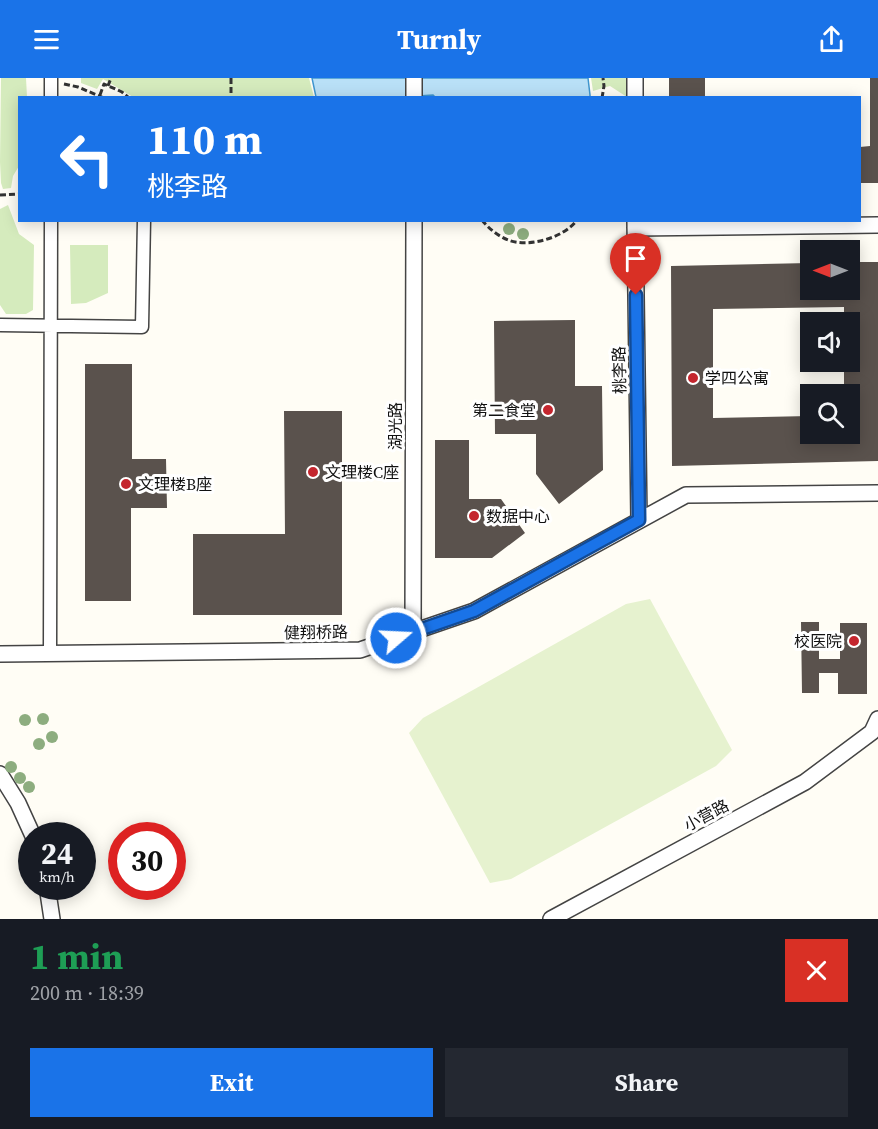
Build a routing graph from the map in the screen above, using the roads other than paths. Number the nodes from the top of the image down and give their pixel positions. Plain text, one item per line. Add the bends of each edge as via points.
1 (414, 78) edge
2 (635, 78) edge
3 (51, 80) edge
4 (51, 96) edge
5 (414, 96) edge
6 (635, 96) edge
7 (51, 222) edge
8 (144, 222) edge
9 (414, 222) edge
10 (635, 224) edge
11 (878, 225) edge
12 (0, 325) edge
13 (51, 326) junction
14 (878, 493) edge
15 (639, 520) junction
16 (413, 632) junction
17 (0, 654) edge
18 (50, 654) junction
19 (875, 726) edge
20 (0, 774) edge
21 (27, 822) edge
22 (49, 900) edge
23 (51, 919) edge
24 (551, 919) edge

1 - 5 street
2 - 6 street
3 - 4 street
7 - 13 street
8 - 13 street via 142,327
9 - 16 street, 湖光路
10 - 11 street
10 - 15 street, 桃李路
12 - 13 street
13 - 18 street
14 - 15 street, 健翔桥路 via 686,495
15 - 16 street, 健翔桥路 via 474,611
16 - 18 street, 健翔桥路 via 360,650
17 - 18 street, 健翔桥路
19 - 24 street, 小营路 via 805,782
20 - 21 street
22 - 23 street

